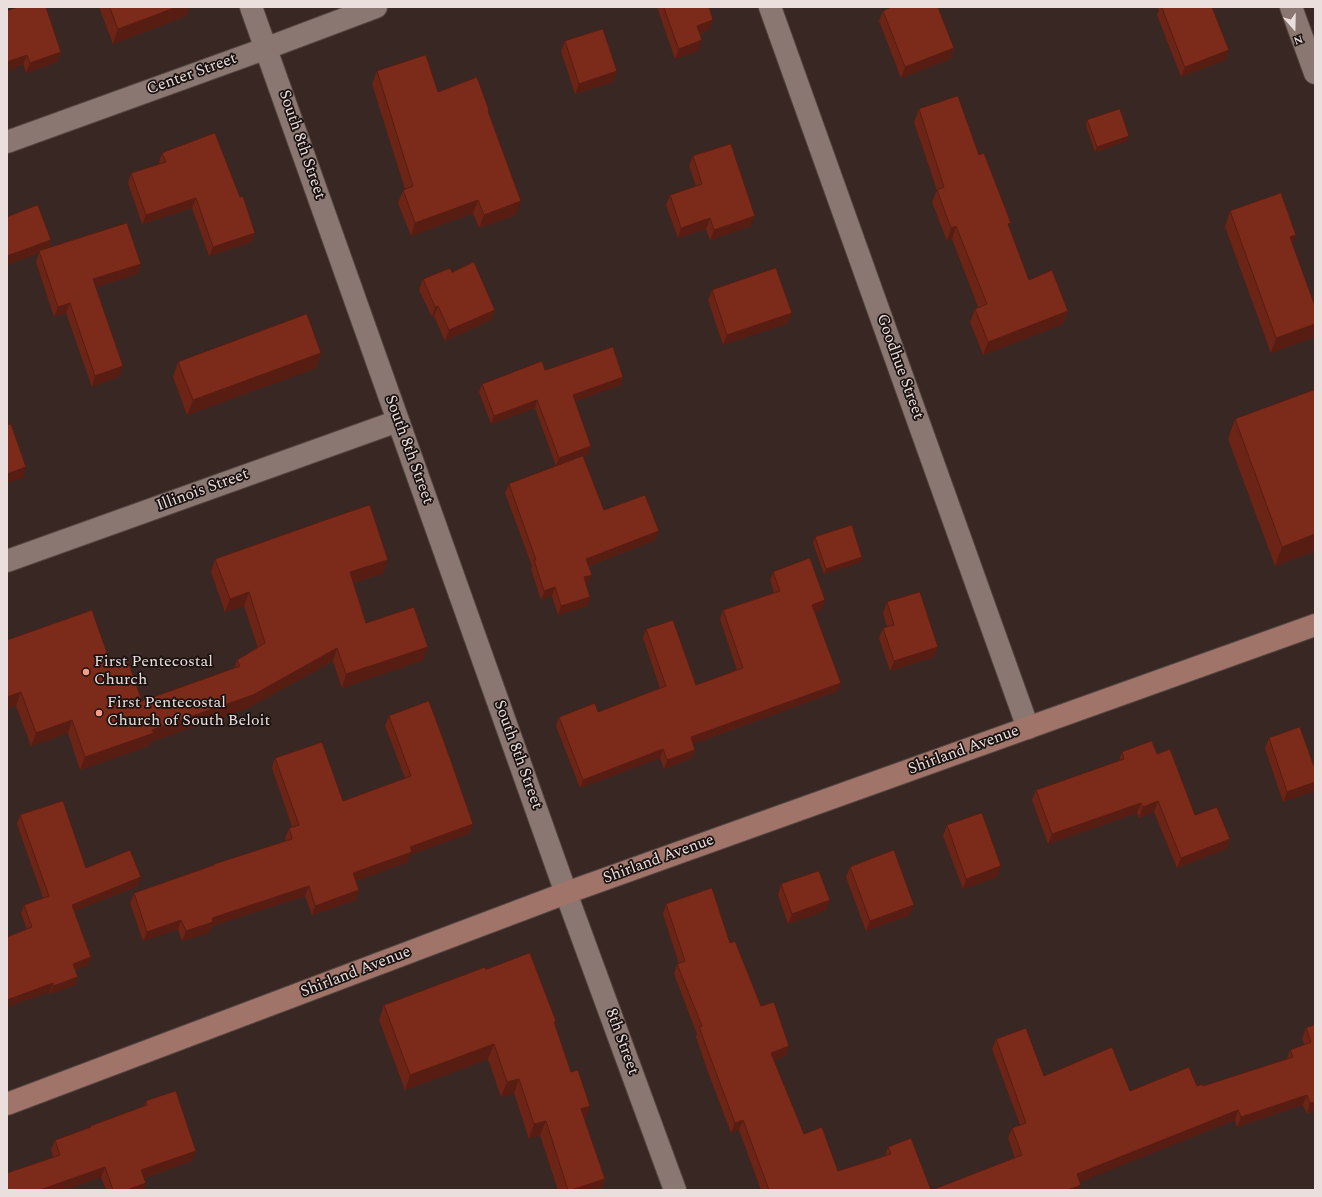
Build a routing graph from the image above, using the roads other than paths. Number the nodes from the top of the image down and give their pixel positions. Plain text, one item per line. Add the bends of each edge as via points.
1 (252, 7) edge
2 (376, 7) edge
3 (770, 7) edge
4 (1291, 7) edge
5 (267, 48) junction
6 (1315, 73) edge
7 (7, 142) edge
8 (398, 421) junction
9 (7, 561) edge
10 (1315, 625) edge
11 (1028, 728) junction
12 (566, 893) junction
13 (7, 1104) edge
14 (675, 1190) edge

1 - 5 street, South 8th Street
2 - 5 street, Center Street
3 - 11 street, Goodhue Street
4 - 6 street
5 - 7 street, Center Street
5 - 8 street, South 8th Street
8 - 9 street, Illinois Street
8 - 12 street, South 8th Street
10 - 11 street, Shirland Avenue
11 - 12 street, Shirland Avenue
12 - 13 street, Shirland Avenue
12 - 14 street, 8th Street

